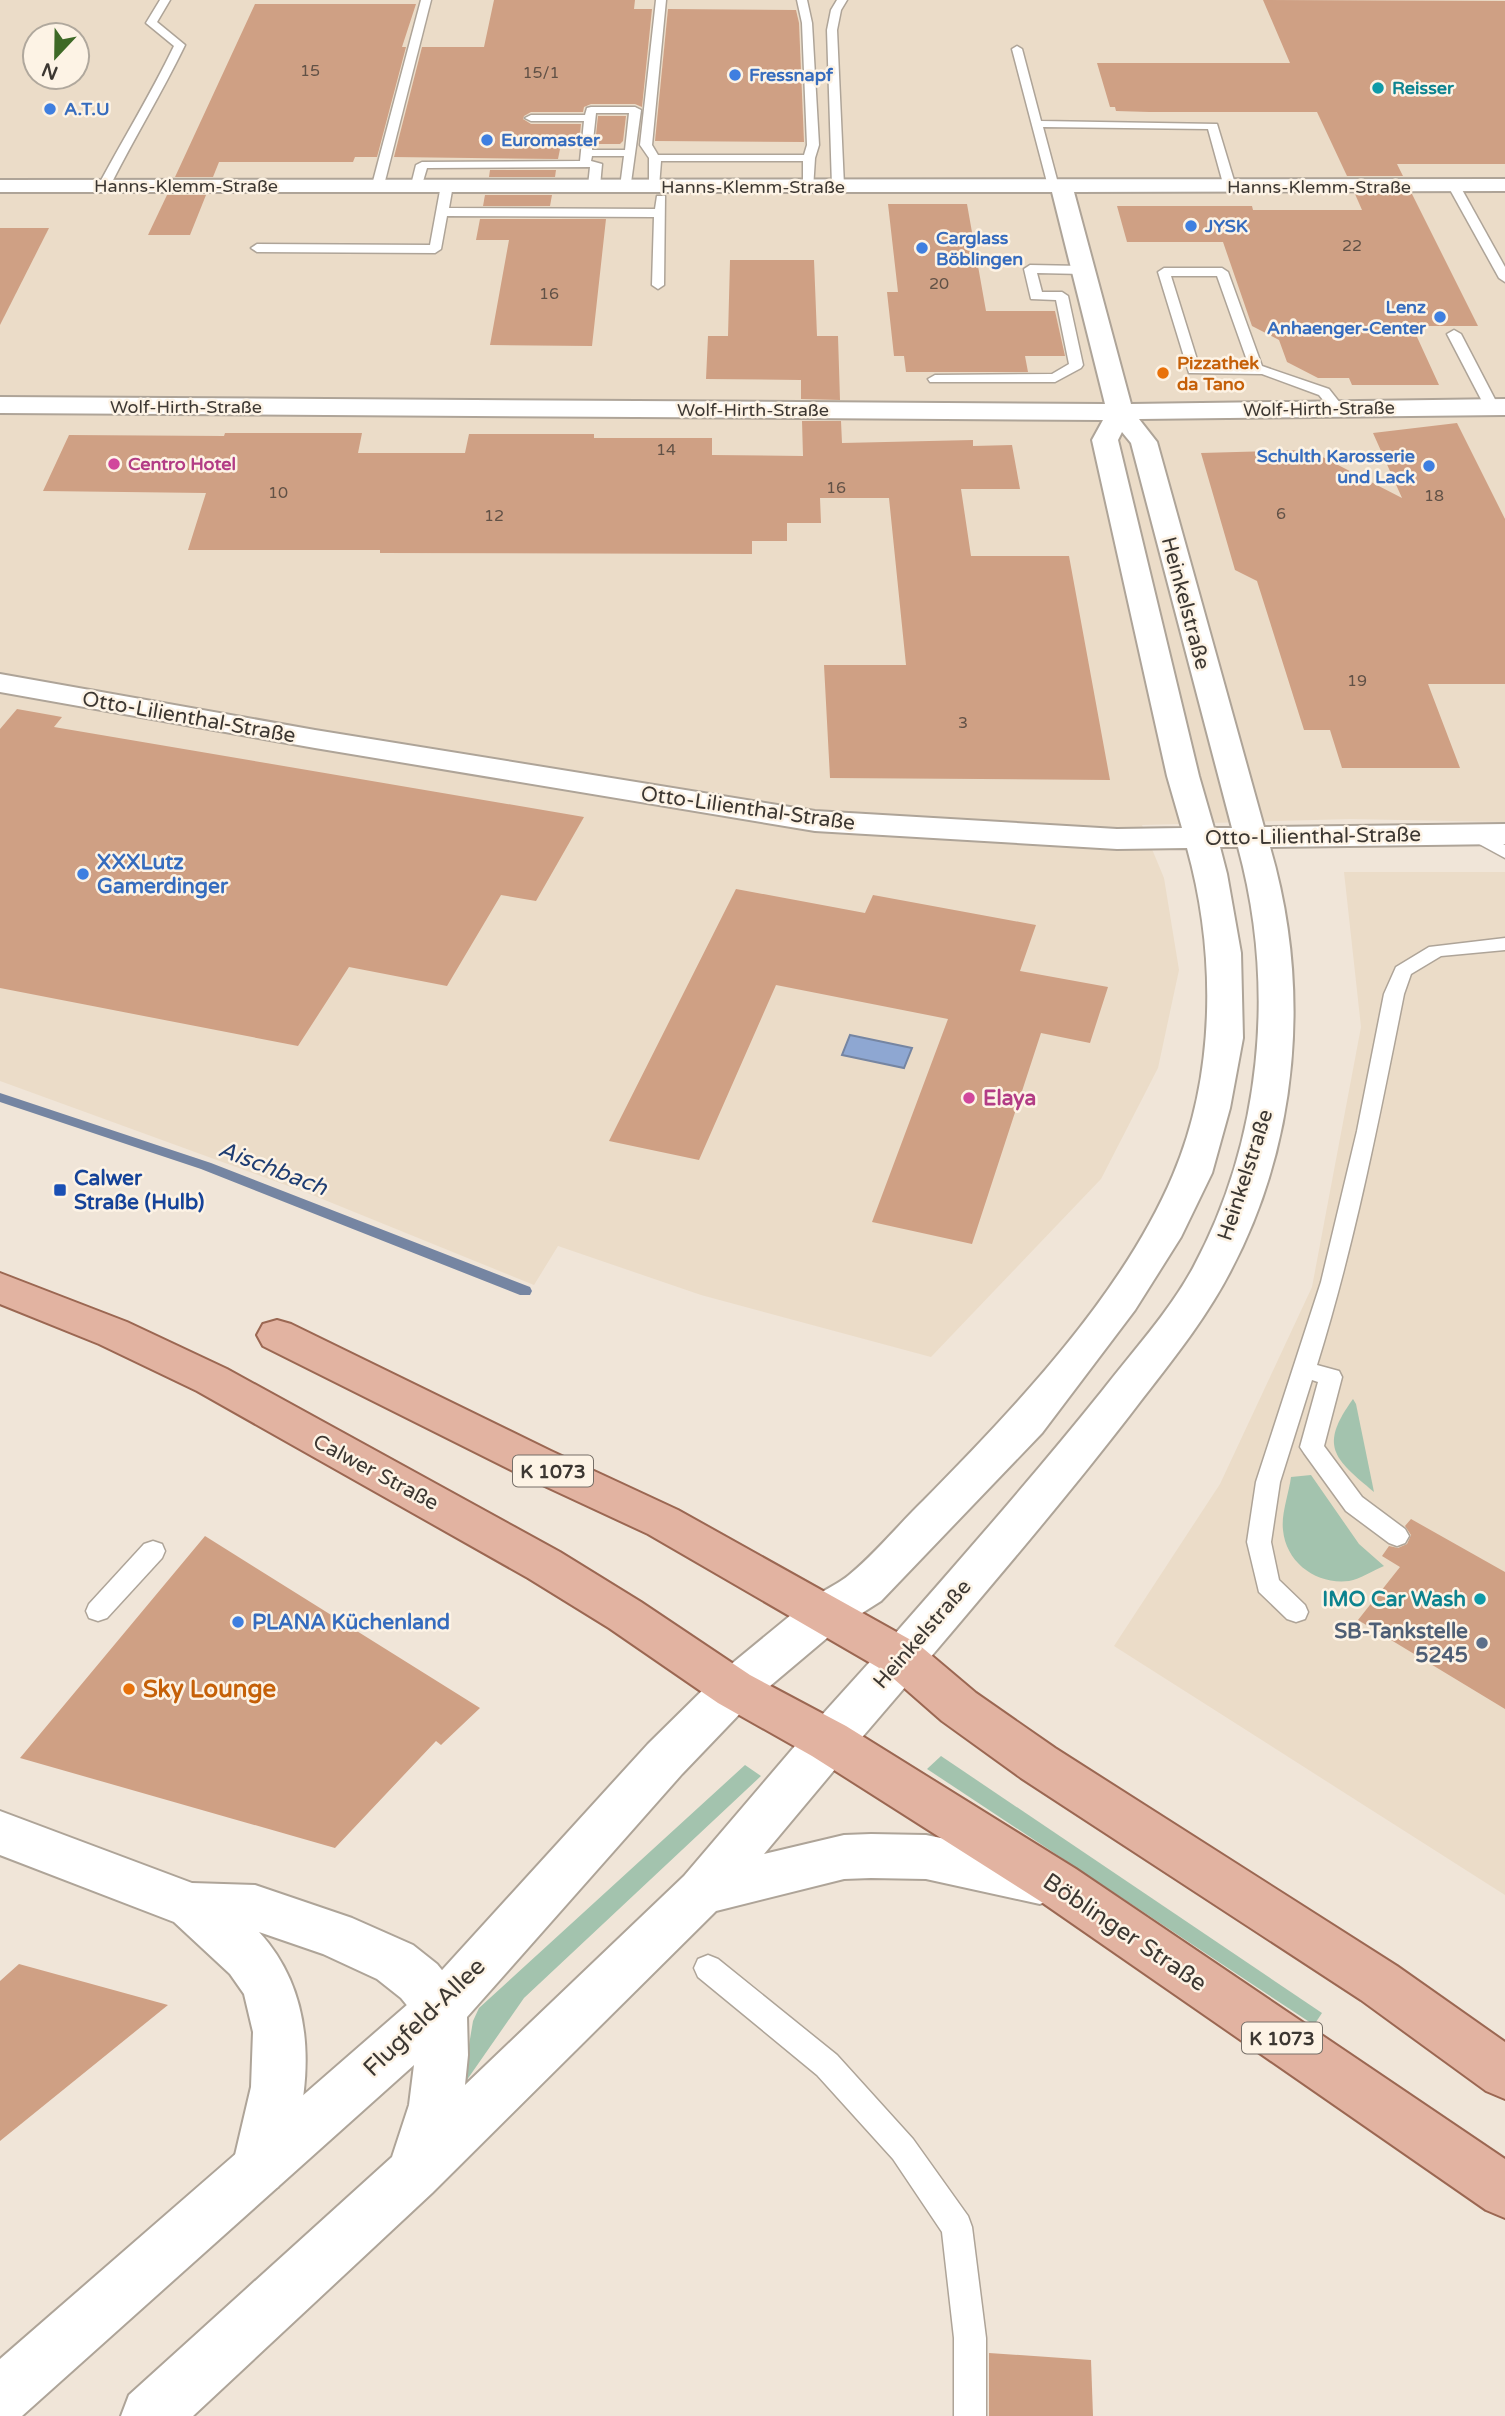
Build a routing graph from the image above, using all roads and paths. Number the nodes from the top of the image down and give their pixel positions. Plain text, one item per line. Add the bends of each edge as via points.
1 (165, 0) edge
2 (426, 0) edge
3 (661, 0) edge
4 (802, 0) edge
5 (842, 0) edge
6 (1017, 50) dead end
7 (531, 118) dead end
8 (590, 118) junction
9 (1037, 124) junction
10 (630, 153) junction
11 (655, 158) junction
12 (809, 158) junction
13 (585, 159) junction
14 (378, 185) junction
15 (418, 185) junction
16 (1505, 185) edge
17 (0, 186) edge
18 (104, 186) junction
19 (447, 186) junction
20 (809, 186) junction
21 (838, 186) junction
22 (1454, 186) junction
23 (594, 187) junction
24 (626, 187) junction
25 (657, 187) junction
26 (1057, 187) junction
27 (1230, 187) junction
28 (442, 212) junction
29 (661, 213) junction
30 (257, 248) dead end
31 (1083, 270) junction
32 (1505, 278) edge
33 (658, 285) dead end
34 (1454, 334) dead end
35 (1257, 370) junction
36 (935, 379) dead end
37 (0, 405) edge
38 (1499, 407) edge
39 (1337, 408) junction
40 (1120, 412) junction
41 (0, 683) edge
42 (1491, 835) edge
43 (1251, 836) junction
44 (1200, 837) junction
45 (1505, 853) edge
46 (1505, 944) edge
47 (0, 1288) edge
48 (277, 1335) dead end
49 (1302, 1369) junction
50 (1397, 1536) dead end
51 (153, 1551) dead end
52 (99, 1611) dead end
53 (1296, 1612) dead end
54 (824, 1614) junction
55 (902, 1658) junction
56 (734, 1689) junction
57 (829, 1741) junction
58 (0, 1833) edge
59 (1058, 1885) junction
60 (702, 1892) junction
61 (191, 1906) junction
62 (708, 1968) dead end
63 (441, 2008) junction
64 (1505, 2073) edge
65 (259, 2168) junction
66 (413, 2174) junction
67 (1505, 2191) edge
68 (0, 2397) edge
69 (150, 2416) edge
70 (970, 2416) edge

1 - 18 lane via 151,23 180,45
2 - 14 lane
3 - 11 lane via 646,145
4 - 12 lane via 811,84 813,145
5 - 21 lane via 832,30
6 - 9 lane
7 - 8 lane
8 - 10 lane via 591,110 635,110
8 - 13 lane
9 - 26 lane
9 - 27 lane via 1213,125
10 - 13 lane
10 - 24 lane
11 - 12 lane
11 - 25 lane
12 - 20 lane
13 - 15 lane via 422,165
13 - 23 lane via 596,164
14 - 15 street, Hanns-Klemm-Straße
14 - 18 street, Hanns-Klemm-Straße
15 - 19 street, Hanns-Klemm-Straße
16 - 22 street, Hanns-Klemm-Straße
17 - 18 street, Hanns-Klemm-Straße
19 - 23 street, Hanns-Klemm-Straße
19 - 28 lane
20 - 21 street, Hanns-Klemm-Straße
20 - 25 street, Hanns-Klemm-Straße
21 - 26 street, Hanns-Klemm-Straße
22 - 27 street, Hanns-Klemm-Straße
22 - 32 lane
23 - 24 street, Hanns-Klemm-Straße
24 - 25 street, Hanns-Klemm-Straße
25 - 29 lane
26 - 27 street, Hanns-Klemm-Straße
26 - 31 street, Heinkelstraße
28 - 29 lane
28 - 30 lane via 435,249
29 - 33 lane
31 - 36 lane via 1030,269 1036,296 1062,296 1076,365 1055,378
31 - 40 street, Heinkelstraße
34 - 38 lane
35 - 35 lane via 1194,370 1164,272 1222,272
35 - 39 lane via 1324,392
37 - 40 street, Wolf-Hirth-Straße
38 - 39 street, Wolf-Hirth-Straße
39 - 40 street, Wolf-Hirth-Straße
40 - 43 street, Heinkelstraße via 1144,442
40 - 44 street, Heinkelstraße via 1105,440
41 - 44 street, Otto-Lilienthal-Straße via 816,821 1117,839
42 - 43 street, Otto-Lilienthal-Straße
42 - 45 lane
43 - 44 street, Otto-Lilienthal-Straße
43 - 55 street, Heinkelstraße via 1276,956 1278,1045 1266,1119 1218,1256 1175,1327 1082,1447
44 - 54 street, Heinkelstraße via 1224,953 1225,1038 1193,1173 1162,1237 1121,1300 1027,1422 865,1588
46 - 49 lane via 1436,951 1403,971 1335,1269
47 - 56 main road, Calwer Straße / K 1073 via 113,1333 212,1380 544,1565
48 - 54 main road, K 1073 via 663,1522
49 - 50 lane via 1331,1377 1312,1447 1354,1504
49 - 53 lane via 1268,1482 1259,1542 1268,1585
51 - 52 lane
54 - 55 main road, K 1073
54 - 56 street, Flugfeld-Allee
55 - 57 street, Heinkelstraße
55 - 64 main road, K 1073 via 959,1707 1038,1763 1379,1983
56 - 57 main road, Böblinger Straße / K 1073
56 - 63 street, Flugfeld-Allee via 656,1768
57 - 59 main road, Böblinger Straße / K 1073
57 - 60 street
58 - 61 street
59 - 60 street via 926,1857 871,1856 844,1857
59 - 67 main road, Böblinger Straße / K 1073
60 - 66 street
61 - 63 street via 255,1908 334,1935 395,1962 419,1981
61 - 65 street via 248,1957 265,1983 278,2017 277,2096
62 - 70 lane via 827,2065 904,2149 957,2227 970,2337
63 - 65 street, Flugfeld-Allee
63 - 66 street via 436,2105
65 - 68 street, Flugfeld-Allee
66 - 69 street

